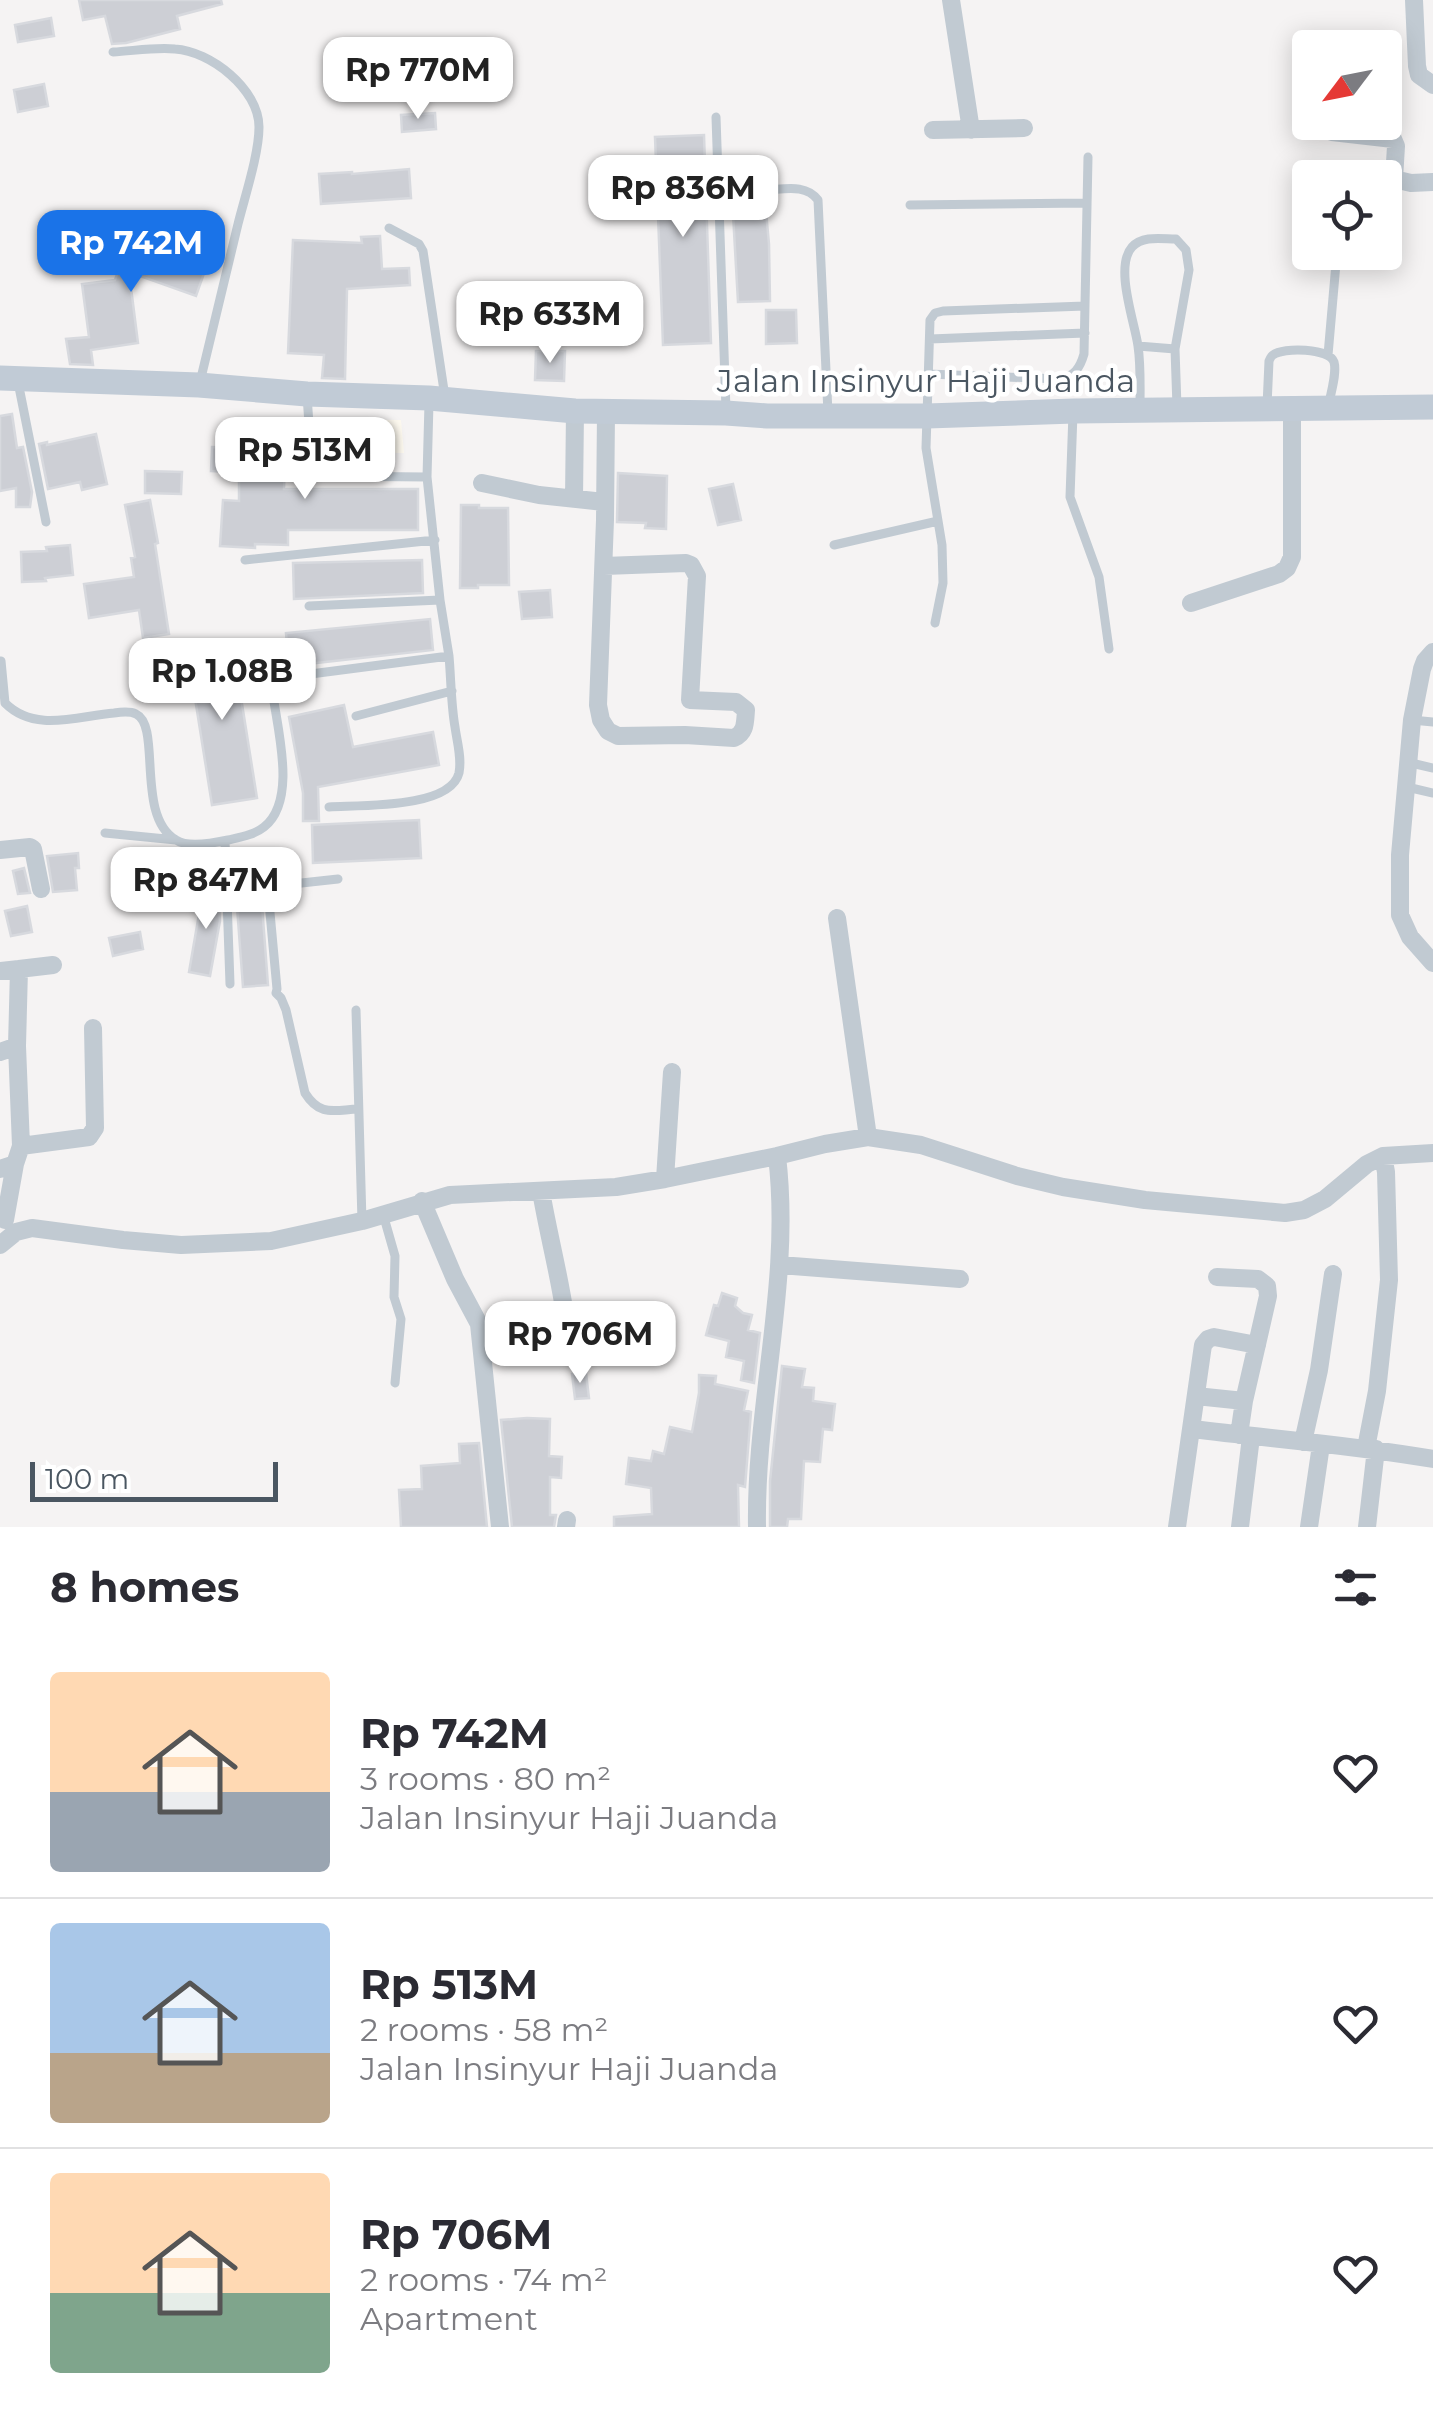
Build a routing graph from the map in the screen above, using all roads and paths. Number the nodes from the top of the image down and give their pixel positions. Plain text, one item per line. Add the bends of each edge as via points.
1 (951, 0) edge
2 (1414, 0) edge
3 (113, 52) dead end
4 (1433, 84) edge
5 (716, 117) dead end
6 (1024, 128) dead end
7 (934, 130) dead end
8 (971, 130) junction
9 (1394, 140) edge
10 (1088, 156) dead end
11 (1433, 182) edge
12 (767, 190) dead end
13 (1088, 202) junction
14 (910, 205) dead end
15 (389, 228) dead end
16 (1335, 270) edge
17 (1085, 306) junction
18 (1085, 333) junction
19 (930, 339) junction
20 (1138, 346) junction
21 (1176, 349) junction
22 (1328, 355) junction
23 (928, 374) junction
24 (8, 379) edge
25 (200, 385) junction
26 (307, 394) junction
27 (437, 399) junction
28 (1433, 406) edge
29 (1279, 408) junction
30 (1328, 408) junction
31 (575, 410) junction
32 (1178, 410) junction
33 (1074, 411) junction
34 (606, 412) junction
35 (1140, 412) junction
36 (726, 413) junction
37 (828, 416) junction
38 (927, 416) junction
39 (427, 477) junction
40 (482, 483) dead end
41 (574, 499) junction
42 (604, 502) junction
43 (938, 521) junction
44 (46, 522) dead end
45 (435, 540) junction
46 (834, 545) dead end
47 (245, 560) dead end
48 (604, 566) junction
49 (440, 600) junction
50 (1192, 603) dead end
51 (309, 606) dead end
52 (935, 623) dead end
53 (1109, 649) dead end
54 (1433, 652) edge
55 (449, 656) junction
56 (1, 661) edge
57 (452, 691) junction
58 (690, 700) junction
59 (356, 716) dead end
60 (1412, 720) junction
61 (1433, 722) edge
62 (685, 736) junction
63 (1407, 762) junction
64 (1433, 768) edge
65 (1407, 788) junction
66 (1433, 793) edge
67 (328, 807) dead end
68 (105, 832) dead end
69 (176, 840) junction
70 (225, 841) junction
71 (0, 850) edge
72 (338, 880) dead end
73 (41, 889) dead end
74 (837, 918) dead end
75 (1433, 963) edge
76 (53, 964) dead end
77 (20, 969) junction
78 (0, 971) edge
79 (230, 984) dead end
80 (356, 1010) dead end
81 (93, 1028) dead end
82 (9, 1049) edge
83 (672, 1072) dead end
84 (358, 1109) junction
85 (868, 1136) junction
86 (1433, 1152) edge
87 (777, 1156) junction
88 (1383, 1156) junction
89 (12, 1160) edge
90 (665, 1179) junction
91 (541, 1191) junction
92 (422, 1201) junction
93 (384, 1214) junction
94 (362, 1220) junction
95 (7, 1223) edge
96 (0, 1246) edge
97 (780, 1266) junction
98 (1333, 1274) dead end
99 (1217, 1277) dead end
100 (960, 1279) dead end
101 (565, 1315) dead end
102 (1257, 1345) junction
103 (395, 1383) dead end
104 (1196, 1396) junction
105 (1244, 1401) junction
106 (1192, 1429) junction
107 (1245, 1436) junction
108 (1312, 1444) junction
109 (1371, 1449) junction
110 (1433, 1459) edge
111 (500, 1527) edge
112 (757, 1527) edge
113 (1178, 1527) edge
114 (1240, 1527) edge
115 (1309, 1527) edge
116 (1367, 1527) edge

1 - 8 street
2 - 4 street via 1419,75
3 - 25 lane via 194,53 238,82 259,120
5 - 36 lane
6 - 8 street
7 - 8 street
9 - 11 street via 1396,181
10 - 13 lane
12 - 37 lane via 800,189 818,200
13 - 14 lane
13 - 17 lane
15 - 27 lane via 423,250
16 - 22 lane
17 - 18 lane
17 - 19 lane via 943,310 930,320
18 - 19 lane
18 - 23 lane via 1082,361 1069,378
19 - 23 lane
20 - 21 lane
20 - 21 lane via 1128,306 1128,250 1148,238 1176,239 1189,270
20 - 35 lane
21 - 32 lane
22 - 29 lane via 1272,355 1268,370
22 - 30 lane via 1334,362
23 - 38 lane
24 - 25 main road, Jalan Insinyur Haji Juanda
24 - 44 lane
25 - 26 main road, Jalan Insinyur Haji Juanda
26 - 27 main road, Jalan Insinyur Haji Juanda
26 - 39 lane via 312,469 322,476
27 - 31 main road, Jalan Insinyur Haji Juanda
27 - 39 lane
28 - 30 main road, Jalan Insinyur Haji Juanda
29 - 30 main road, Jalan Insinyur Haji Juanda
29 - 32 main road, Jalan Insinyur Haji Juanda
29 - 50 street via 1292,557 1279,574
31 - 34 main road, Jalan Insinyur Haji Juanda
31 - 41 street
32 - 35 main road, Jalan Insinyur Haji Juanda
33 - 35 main road, Jalan Insinyur Haji Juanda
33 - 38 main road, Jalan Insinyur Haji Juanda
33 - 53 lane via 1070,497 1100,578
34 - 36 main road, Jalan Insinyur Haji Juanda
34 - 42 street
36 - 37 main road, Jalan Insinyur Haji Juanda
37 - 38 main road, Jalan Insinyur Haji Juanda
38 - 43 lane
39 - 45 lane
40 - 41 street
41 - 42 street
42 - 48 street
43 - 46 lane
43 - 52 lane via 943,583
45 - 47 lane
45 - 49 lane
48 - 58 street via 686,563 695,569
48 - 62 street via 601,720 618,736
49 - 51 lane
49 - 55 lane
54 - 60 street via 1422,669
55 - 57 lane
55 - 70 lane via 280,678 273,686 284,784 278,809 267,826
56 - 69 lane via 4,703 21,715 55,721 134,712 142,718 155,810
57 - 59 lane
57 - 67 lane via 460,756 452,787 426,800
58 - 62 street
58 - 62 street via 742,705 744,731 734,738
60 - 61 lane
60 - 63 street
63 - 64 lane
63 - 65 street
65 - 66 lane
65 - 75 street via 1400,916
68 - 69 lane
69 - 70 lane
70 - 79 lane
71 - 73 street via 30,846
72 - 84 lane via 268,891 276,993 310,1100 323,1110
74 - 85 street
76 - 77 street
77 - 78 street
77 - 82 street
80 - 84 lane
81 - 89 street via 92,1134
82 - 89 street
83 - 90 street
84 - 94 lane
85 - 87 street
85 - 88 street via 1063,1187 1285,1213 1326,1199
86 - 88 street
87 - 90 street
87 - 97 street
88 - 109 street via 1388,1280
89 - 95 street
90 - 91 street
91 - 92 street
91 - 101 street
92 - 93 street
92 - 111 street via 479,1324
93 - 94 street
93 - 103 lane via 401,1320
94 - 95 street via 271,1241 181,1244
95 - 96 street
97 - 100 street
97 - 112 street via 756,1479
98 - 108 street
99 - 102 street via 1258,1279 1267,1286
102 - 104 street via 1214,1338 1202,1344
102 - 105 street
104 - 105 street
104 - 106 street
105 - 107 street
106 - 107 street
106 - 113 street
107 - 108 street
107 - 114 street
108 - 109 street
108 - 115 street
109 - 110 street
109 - 116 street

